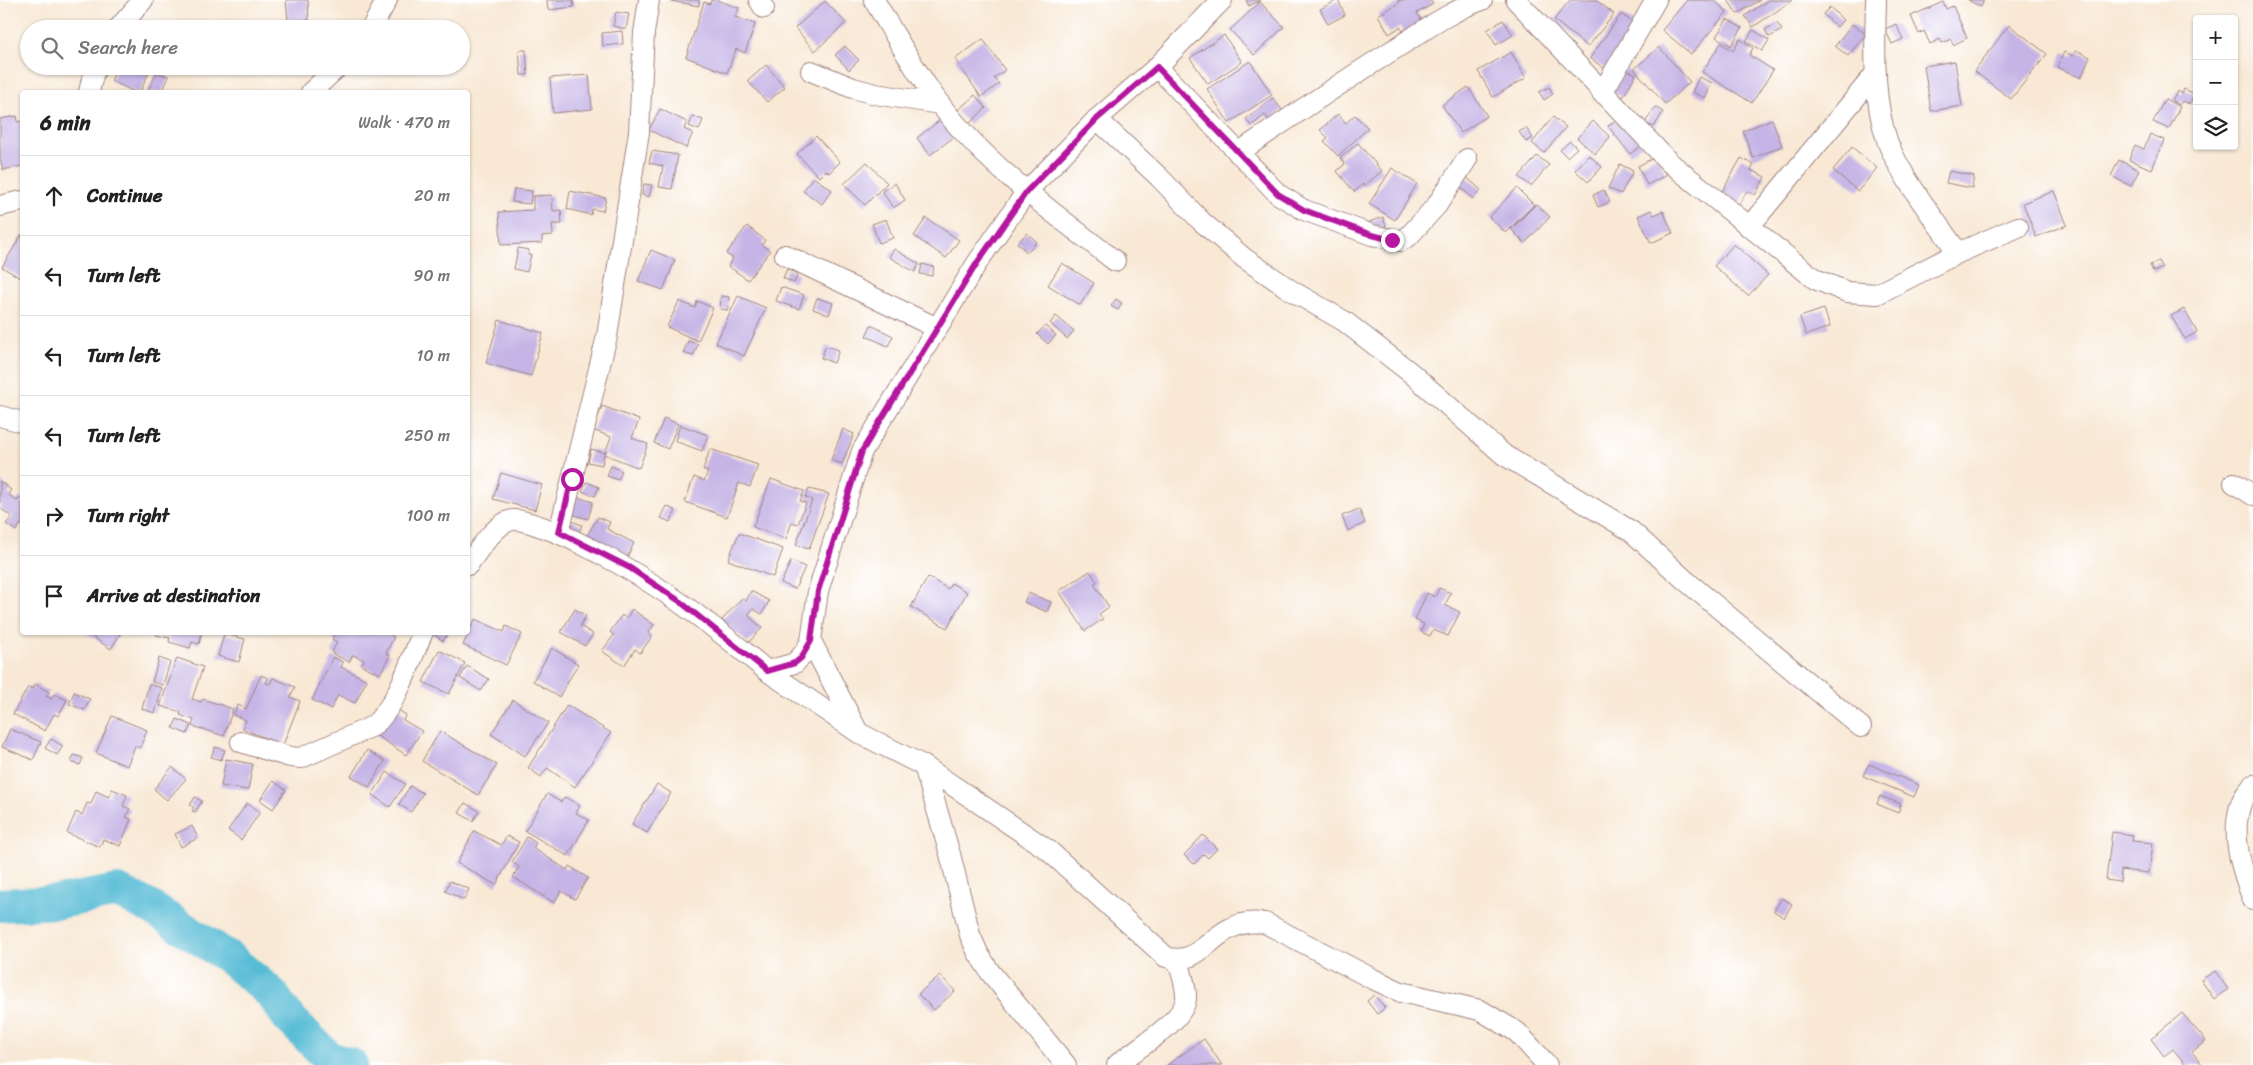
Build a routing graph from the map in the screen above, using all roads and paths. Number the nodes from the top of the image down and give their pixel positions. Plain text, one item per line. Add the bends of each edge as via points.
1 (143, 0) edge
2 (387, 0) edge
3 (649, 0) edge
4 (874, 0) edge
5 (1222, 0) edge
6 (1482, 0) edge
7 (1516, 0) edge
8 (1656, 0) edge
9 (1876, 0) edge
10 (126, 20) edge
11 (376, 20) edge
12 (1157, 67) junction
13 (810, 71) dead end
14 (1876, 73) junction
15 (93, 75) edge
16 (329, 75) edge
17 (89, 90) edge
18 (313, 90) edge
19 (1602, 93) junction
20 (940, 104) junction
21 (1097, 119) junction
22 (1238, 153) junction
23 (1467, 159) dead end
24 (1027, 191) junction
25 (20, 201) edge
26 (0, 206) edge
27 (1749, 227) junction
28 (2018, 227) dead end
29 (1958, 252) junction
30 (784, 255) dead end
31 (1115, 261) dead end
32 (937, 328) junction
33 (0, 416) edge
34 (20, 421) edge
35 (2234, 483) dead end
36 (2253, 495) edge
37 (559, 532) junction
38 (470, 562) edge
39 (421, 635) edge
40 (811, 641) junction
41 (767, 671) junction
42 (1861, 727) dead end
43 (859, 733) junction
44 (241, 742) dead end
45 (924, 766) junction
46 (2253, 785) edge
47 (2253, 900) edge
48 (1178, 960) junction
49 (1066, 1065) edge
50 (1117, 1065) edge
51 (1547, 1065) edge

1 - 10 street
2 - 11 street
3 - 37 street via 639,132 607,336
4 - 20 street
5 - 12 street
6 - 22 street via 1432,25
7 - 19 street
8 - 19 street
9 - 14 street
12 - 21 street
12 - 22 street
13 - 20 street via 875,94
14 - 27 street
14 - 29 street via 1888,144
15 - 17 street
16 - 18 street
19 - 27 street via 1669,162
20 - 24 street via 981,149
21 - 24 street
21 - 42 street via 1201,221 1244,258 1344,321 1411,373 1504,455 1630,532
22 - 23 street via 1278,194 1304,210 1372,235 1401,240 1419,227 1437,205
24 - 31 street
24 - 32 street
25 - 26 street
27 - 29 street via 1815,279 1847,292 1877,294
28 - 29 street
30 - 32 street
32 - 40 street via 862,451 818,591
33 - 34 street
35 - 36 street
37 - 38 street via 512,520 492,534
37 - 41 street via 630,568 678,600
39 - 44 street via 389,706 373,726 301,758
40 - 41 street via 795,663
40 - 43 street
41 - 43 street
43 - 45 street
45 - 48 street via 1048,850 1166,957
45 - 49 street via 970,935 978,953
46 - 47 street via 2242,801 2236,834 2243,873
48 - 50 street via 1186,1000 1178,1015 1165,1030
48 - 51 street via 1191,957 1230,928 1249,922 1265,923 1401,992 1480,1010 1517,1032

